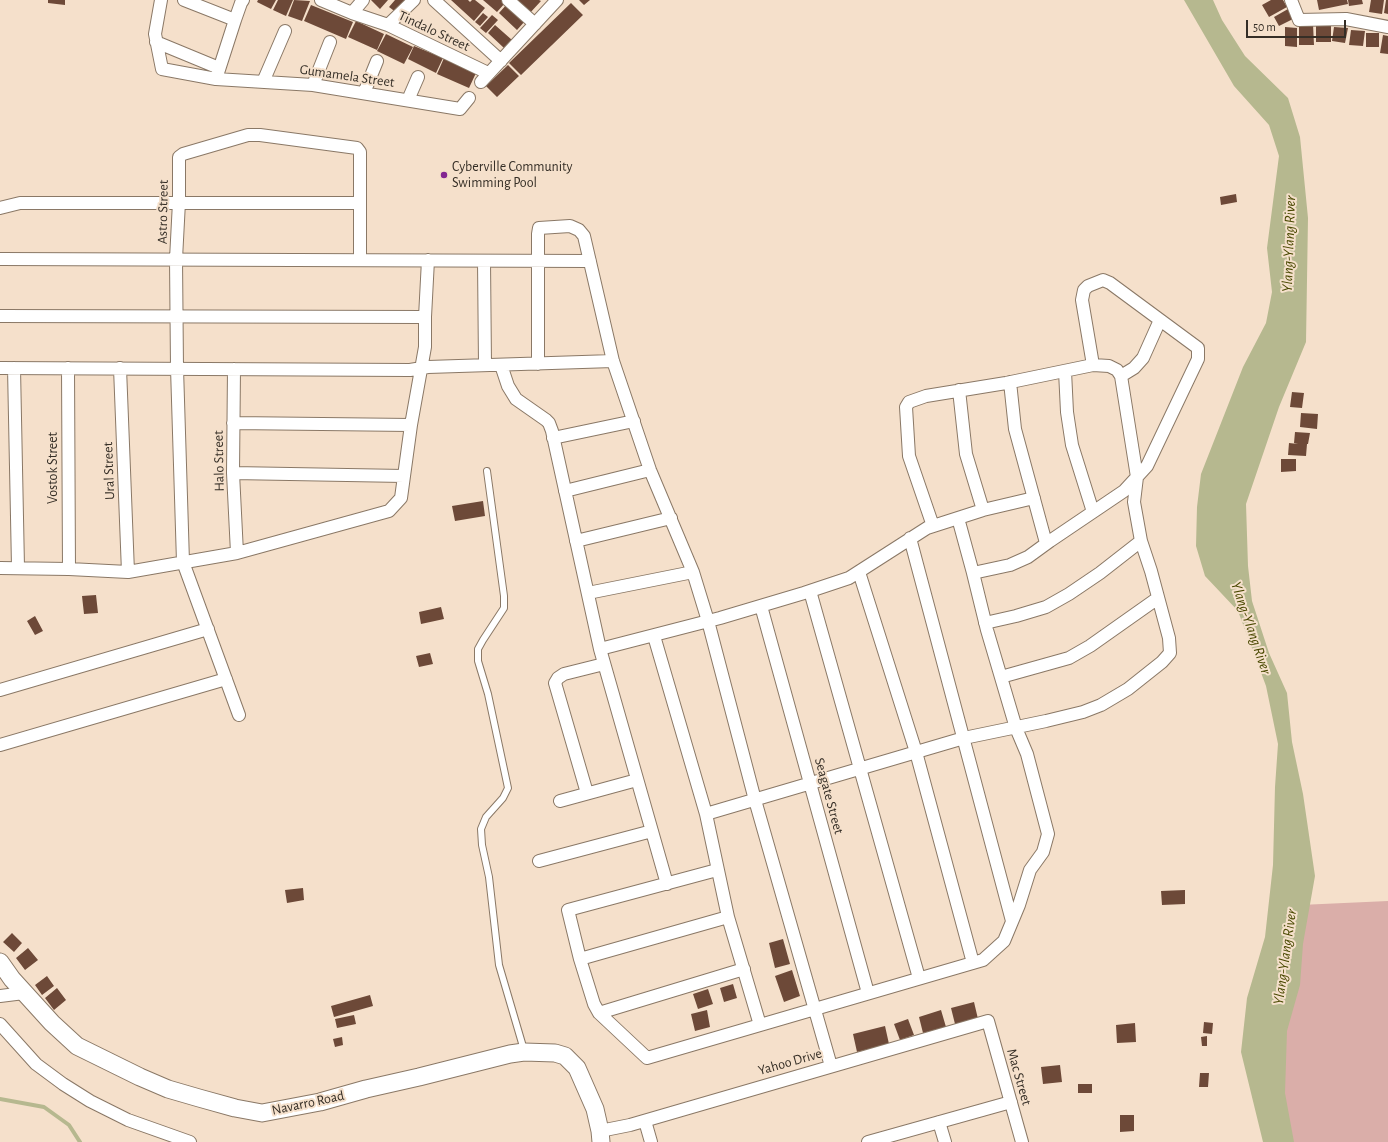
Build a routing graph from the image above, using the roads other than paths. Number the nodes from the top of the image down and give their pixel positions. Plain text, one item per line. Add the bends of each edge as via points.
1 (161, 0) edge
2 (184, 0) edge
3 (243, 0) edge
4 (321, 0) edge
5 (363, 0) edge
6 (414, 0) edge
7 (434, 0) edge
8 (508, 0) edge
9 (557, 0) edge
10 (1290, 0) edge
11 (352, 13) junction
12 (235, 20) junction
13 (535, 24) junction
14 (388, 25) junction
15 (1388, 27) edge
16 (285, 31) dead end
17 (156, 42) junction
18 (330, 42) dead end
19 (377, 61) dead end
20 (501, 61) junction
21 (219, 68) junction
22 (418, 77) dead end
23 (216, 79) junction
24 (263, 82) junction
25 (313, 85) junction
26 (364, 93) junction
27 (469, 98) dead end
28 (408, 100) junction
29 (179, 202) junction
30 (360, 203) junction
31 (0, 208) edge
32 (0, 259) edge
33 (176, 259) junction
34 (360, 260) junction
35 (428, 260) junction
36 (484, 261) junction
37 (538, 261) junction
38 (590, 261) junction
39 (0, 316) edge
40 (177, 316) junction
41 (425, 317) junction
42 (1160, 320) junction
43 (613, 361) junction
44 (538, 364) junction
45 (501, 365) junction
46 (1093, 365) junction
47 (485, 366) junction
48 (0, 368) edge
49 (14, 368) junction
50 (68, 368) junction
51 (120, 368) junction
52 (177, 368) junction
53 (234, 369) junction
54 (420, 369) junction
55 (1065, 371) junction
56 (1122, 376) junction
57 (1010, 382) junction
58 (959, 390) junction
59 (634, 421) junction
60 (233, 423) junction
61 (411, 424) junction
62 (553, 438) junction
63 (650, 470) junction
64 (488, 471) dead end
65 (233, 473) junction
66 (404, 476) junction
67 (1137, 477) junction
68 (565, 492) junction
69 (1034, 498) junction
70 (983, 510) junction
71 (1093, 512) junction
72 (670, 518) junction
73 (958, 518) junction
74 (934, 526) junction
75 (910, 538) junction
76 (576, 541) junction
77 (1141, 541) junction
78 (1046, 544) junction
79 (237, 553) junction
80 (183, 562) junction
81 (18, 567) junction
82 (0, 568) edge
83 (69, 569) junction
84 (128, 572) junction
85 (693, 572) junction
86 (859, 572) junction
87 (973, 573) junction
88 (810, 591) junction
89 (588, 593) junction
90 (1158, 598) junction
91 (761, 606) junction
92 (708, 621) junction
93 (985, 623) junction
94 (208, 629) junction
95 (654, 636) junction
96 (600, 649) junction
97 (604, 664) junction
98 (1000, 677) junction
99 (226, 679) junction
100 (0, 690) edge
101 (239, 715) dead end
102 (1016, 728) junction
103 (964, 738) junction
104 (0, 745) edge
105 (916, 752) junction
106 (860, 769) junction
107 (637, 780) junction
108 (810, 784) junction
109 (587, 793) junction
110 (755, 800) junction
111 (560, 801) dead end
112 (706, 814) junction
113 (652, 831) junction
114 (539, 861) dead end
115 (717, 870) junction
116 (667, 884) junction
117 (728, 917) junction
118 (1012, 921) junction
119 (580, 959) junction
120 (0, 962) edge
121 (972, 963) junction
122 (744, 969) junction
123 (919, 978) junction
124 (24, 992) junction
125 (868, 993) junction
126 (0, 996) edge
127 (814, 1009) junction
128 (599, 1013) junction
129 (988, 1021) joint
130 (0, 1024) edge
131 (760, 1025) junction
132 (524, 1052) junction
133 (831, 1066) junction
134 (1011, 1102) junction
135 (645, 1120) junction
136 (939, 1122) junction
137 (601, 1136) edge
138 (190, 1142) edge
139 (652, 1142) edge
140 (870, 1142) edge
141 (945, 1142) edge
142 (1022, 1142) edge

1 - 17 street
2 - 12 street
3 - 12 street
4 - 11 street, Tindalo Street
5 - 11 street
6 - 14 street
7 - 20 street
8 - 13 street
9 - 13 street
10 - 15 street via 1299,20 1346,19
11 - 14 street, Tindalo Street
12 - 21 street
13 - 20 street
14 - 20 street, Tindalo Street via 485,77
16 - 24 street
17 - 21 street
17 - 23 street, Gumamela Street via 162,69
18 - 25 street
19 - 26 street
21 - 23 street
22 - 28 street
23 - 24 street, Gumamela Street
24 - 25 street, Gumamela Street
25 - 26 street, Gumamela Street
26 - 28 street, Gumamela Street
27 - 28 street, Gumamela Street via 460,109
29 - 30 street
29 - 30 street, Astro Street via 179,157 248,135 260,135 357,148 360,152
29 - 31 street via 20,203
29 - 33 street, Astro Street
30 - 34 street, Astro Street
32 - 33 street
33 - 34 street
33 - 40 street, Astro Street
34 - 35 street
35 - 36 street
35 - 41 street
36 - 37 street
36 - 47 street
37 - 38 street
37 - 38 street via 539,228 570,226 584,236
37 - 44 street
38 - 43 street
39 - 40 street
40 - 41 street
40 - 52 street, Astro Street
41 - 54 street via 425,347
42 - 46 street via 1110,283 1103,280 1088,286 1084,290 1082,300
42 - 56 street via 1143,358
42 - 67 street via 1198,348 1198,360 1147,466
43 - 44 street
43 - 59 street
44 - 45 street
45 - 47 street
45 - 62 street via 508,386 516,399 549,423
46 - 55 street
46 - 56 street via 1109,366
47 - 54 street
48 - 49 street
49 - 50 street
49 - 81 street
50 - 51 street
50 - 83 street, Vostok Street
51 - 52 street
51 - 84 street, Ural Street
52 - 53 street
52 - 80 street, Astro Street
53 - 54 street
53 - 60 street, Halo Street
54 - 61 street
55 - 57 street
55 - 71 street via 1072,445
56 - 67 street
57 - 58 street
57 - 69 street via 1015,429
58 - 70 street via 966,454
58 - 74 street via 926,396 909,402 906,407 909,456
59 - 62 street
59 - 63 street
60 - 61 street
60 - 65 street, Halo Street
61 - 66 street
62 - 68 street
63 - 68 street
63 - 72 street
64 - 132 lane via 504,608 482,640 478,649 478,661 488,694 508,788 503,798 486,817 482,829 482,845 489,877 499,965
65 - 66 street
65 - 79 street, Halo Street
66 - 79 street via 401,498 389,511
67 - 71 street via 1124,492
67 - 77 street via 1134,502
68 - 76 street
69 - 70 street
69 - 78 street
70 - 73 street
71 - 78 street
72 - 76 street
72 - 85 street
73 - 74 street
73 - 87 street
74 - 75 street
75 - 86 street
75 - 103 street
76 - 89 street
77 - 90 street
77 - 93 street via 1100,573 1046,607
78 - 87 street via 1028,557 1010,565
79 - 80 street
80 - 84 street
80 - 94 street, Astro Street
81 - 82 street
81 - 83 street
83 - 84 street
85 - 89 street
85 - 92 street
86 - 88 street
86 - 105 street
87 - 93 street
88 - 91 street
88 - 106 street
89 - 96 street
90 - 98 street via 1069,658
90 - 102 street via 1169,638 1170,653 1162,662 1101,705 1083,712
91 - 92 street
91 - 108 street, Seagate Street
92 - 95 street
92 - 110 street
93 - 98 street
94 - 99 street, Astro Street
94 - 100 street
95 - 96 street
95 - 112 street
96 - 97 street
97 - 107 street
97 - 109 street via 564,674 555,683
98 - 102 street
99 - 101 street, Astro Street
99 - 104 street
102 - 103 street
102 - 118 street via 1027,754 1048,834 1043,852 1030,870
103 - 105 street
103 - 118 street
105 - 106 street
105 - 121 street
106 - 108 street
106 - 123 street
107 - 109 street
107 - 113 street
108 - 110 street
108 - 125 street, Seagate Street
109 - 111 street
110 - 112 street
110 - 127 street
112 - 115 street
113 - 114 street
113 - 116 street
115 - 116 street
115 - 117 street
116 - 119 street via 568,910
117 - 119 street
117 - 122 street
118 - 121 street via 1004,941 984,960
119 - 128 street
120 - 124 street, Navarro Road
121 - 123 street
122 - 128 street
122 - 131 street
123 - 125 street
124 - 126 street
124 - 132 street, Navarro Road via 77,1046 109,1063 168,1089 262,1113 320,1102
125 - 127 street
127 - 131 street
127 - 133 street
128 - 131 street via 647,1058
129 - 133 street, Yahoo Drive
129 - 134 street, Mac Street
130 - 138 street via 36,1064 90,1101 128,1120
132 - 137 street, Navarro Road via 555,1053 565,1056 577,1068 596,1109
133 - 135 street, Yahoo Drive
134 - 136 street
134 - 142 street, Mac Street
135 - 137 street, Yahoo Drive
135 - 139 street
136 - 140 street
136 - 141 street

